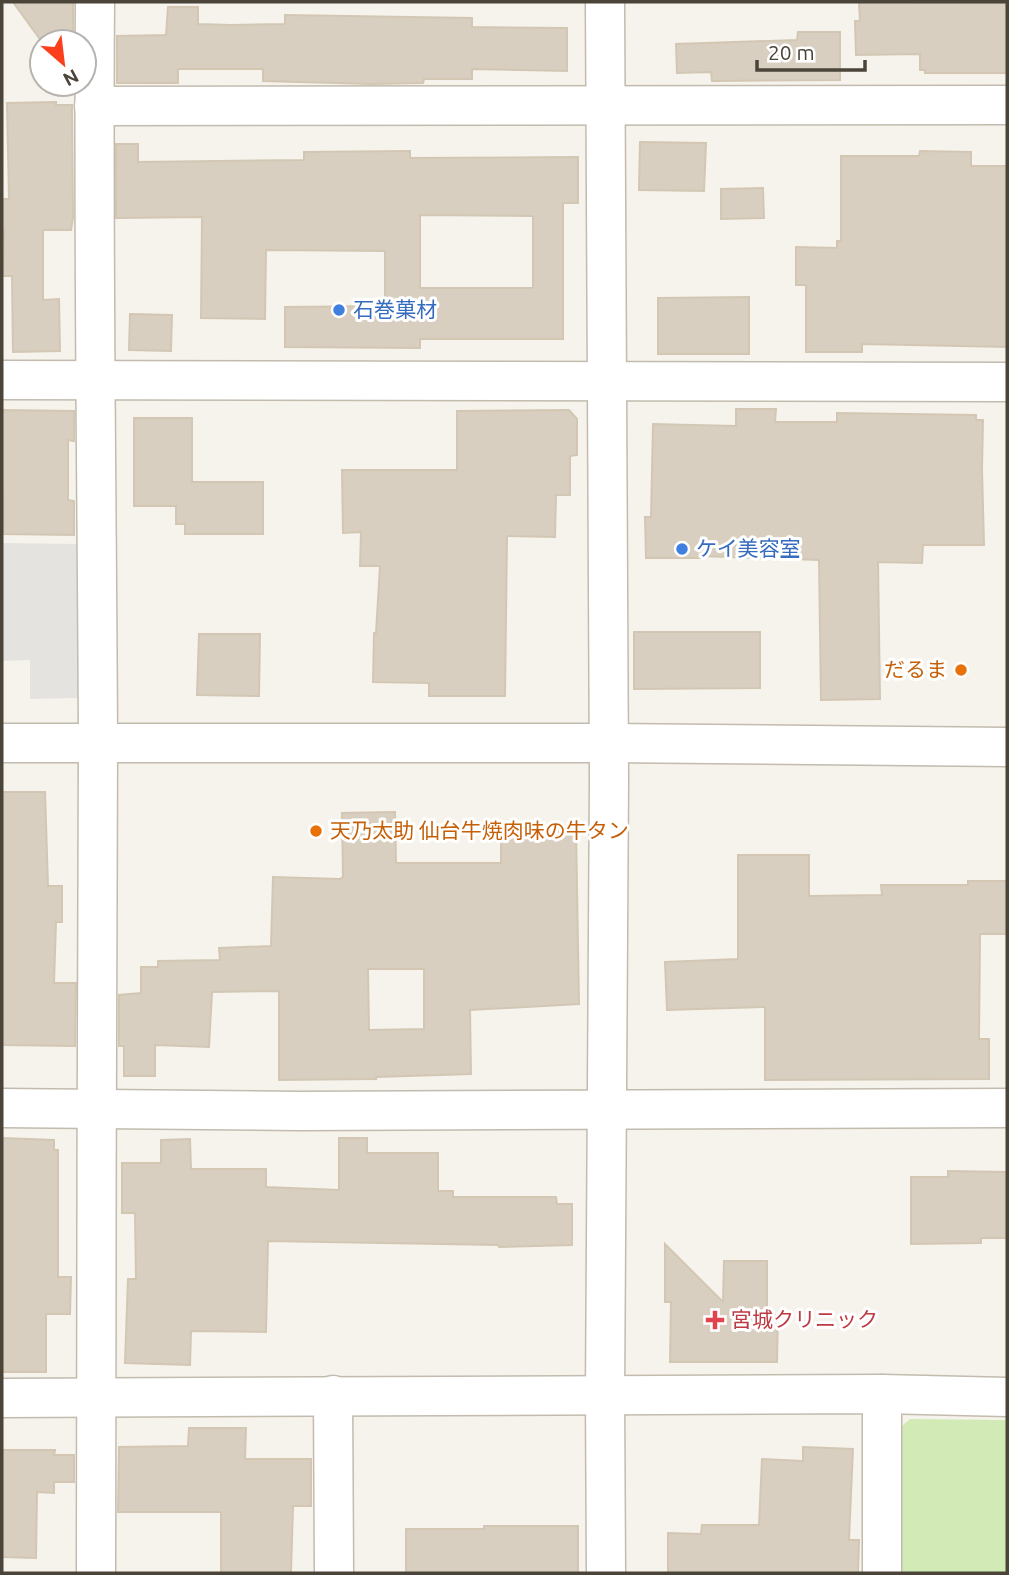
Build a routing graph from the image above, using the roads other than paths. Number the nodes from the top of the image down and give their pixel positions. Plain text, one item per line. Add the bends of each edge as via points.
1 (95, 2) edge
2 (605, 2) edge
3 (1007, 105) edge
4 (94, 106) junction
5 (605, 106) junction
6 (2, 380) edge
7 (96, 380) junction
8 (606, 381) junction
9 (1007, 382) edge
10 (2, 743) edge
11 (608, 743) junction
12 (98, 744) junction
13 (1007, 747) edge
14 (2, 1108) edge
15 (1007, 1108) edge
16 (98, 1109) junction
17 (607, 1110) junction
18 (882, 1394) junction
19 (332, 1395) junction
20 (605, 1396) junction
21 (95, 1397) junction
22 (1007, 1397) edge
23 (2, 1398) edge
24 (96, 1573) edge
25 (334, 1573) edge
26 (606, 1573) edge
27 (882, 1573) edge

1 - 4 street
2 - 5 street
3 - 5 street
4 - 5 street
4 - 7 street
5 - 8 street
6 - 7 street
7 - 8 street
7 - 12 street
8 - 9 street
8 - 11 street
10 - 12 street
11 - 12 street
11 - 13 street
11 - 17 street
12 - 16 street
14 - 16 street
15 - 17 street
16 - 17 street
16 - 21 street
17 - 20 street
18 - 20 street
18 - 22 street
18 - 27 street
19 - 20 street
19 - 21 street
19 - 25 street
20 - 26 street
21 - 23 street
21 - 24 street

